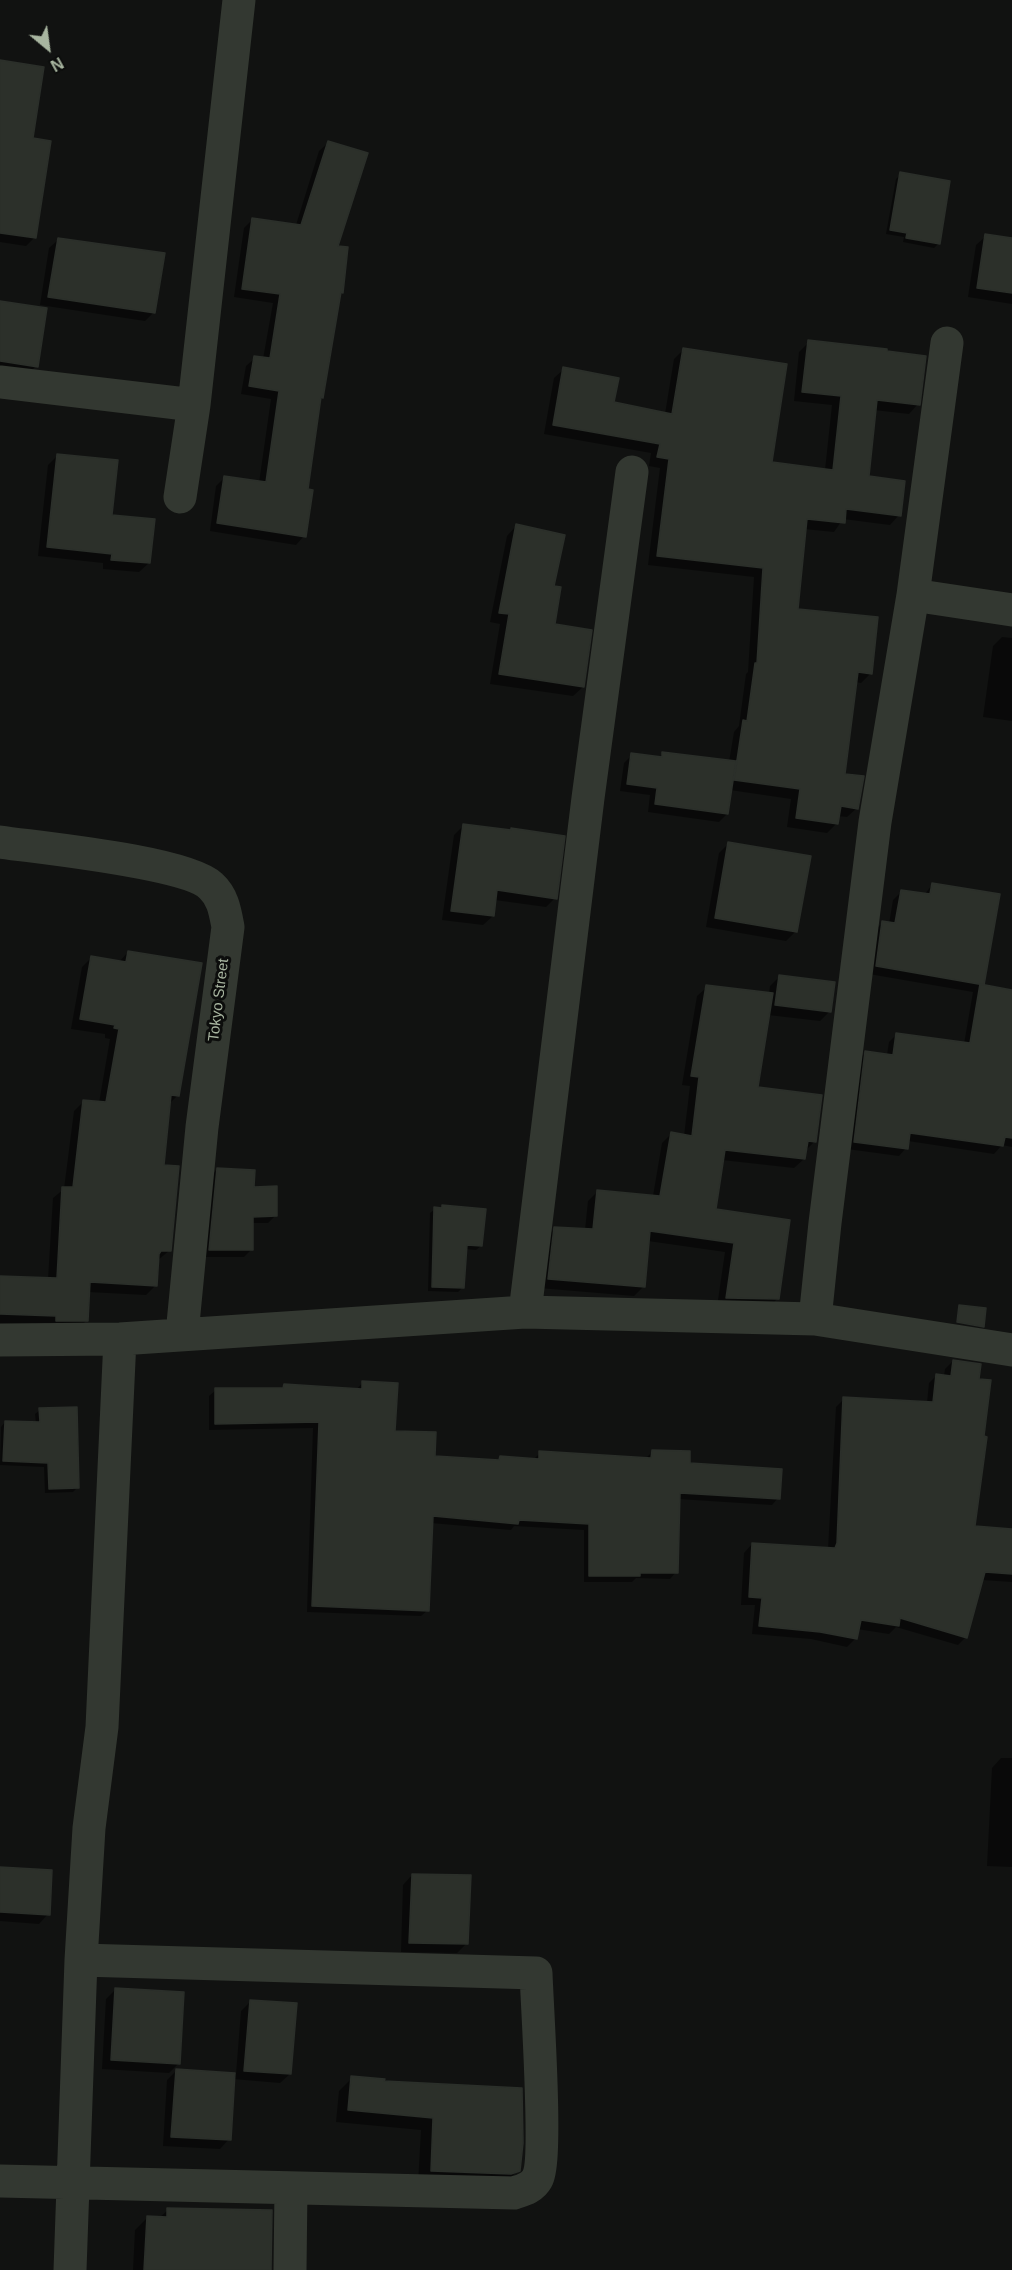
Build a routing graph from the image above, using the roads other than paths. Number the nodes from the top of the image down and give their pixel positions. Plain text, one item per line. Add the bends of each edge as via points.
1 (239, 0) edge
2 (947, 343) dead end
3 (0, 382) edge
4 (194, 405) junction
5 (632, 472) dead end
6 (180, 497) dead end
7 (913, 595) junction
8 (1012, 610) edge
9 (0, 842) edge
10 (525, 1312) junction
11 (815, 1319) junction
12 (182, 1334) junction
13 (120, 1339) junction
14 (0, 1340) edge
15 (1012, 1350) edge
16 (81, 1960) junction
17 (0, 2181) edge
18 (74, 2181) junction
19 (291, 2188) junction
20 (70, 2270) edge
21 (290, 2270) edge

1 - 4 street
2 - 7 street
3 - 4 street
4 - 6 street
5 - 10 street
7 - 8 street
7 - 11 street via 875,822
9 - 12 street, Tokyo Street via 193,874 211,885 224,903 228,927 202,1127
10 - 11 street
10 - 12 street
11 - 15 street
12 - 13 street
13 - 14 street
13 - 16 street via 102,1727 89,1828
16 - 18 street
16 - 19 street via 536,1973 541,2164 537,2179 527,2189 514,2193
17 - 18 street
18 - 19 street
18 - 20 street
19 - 21 street

